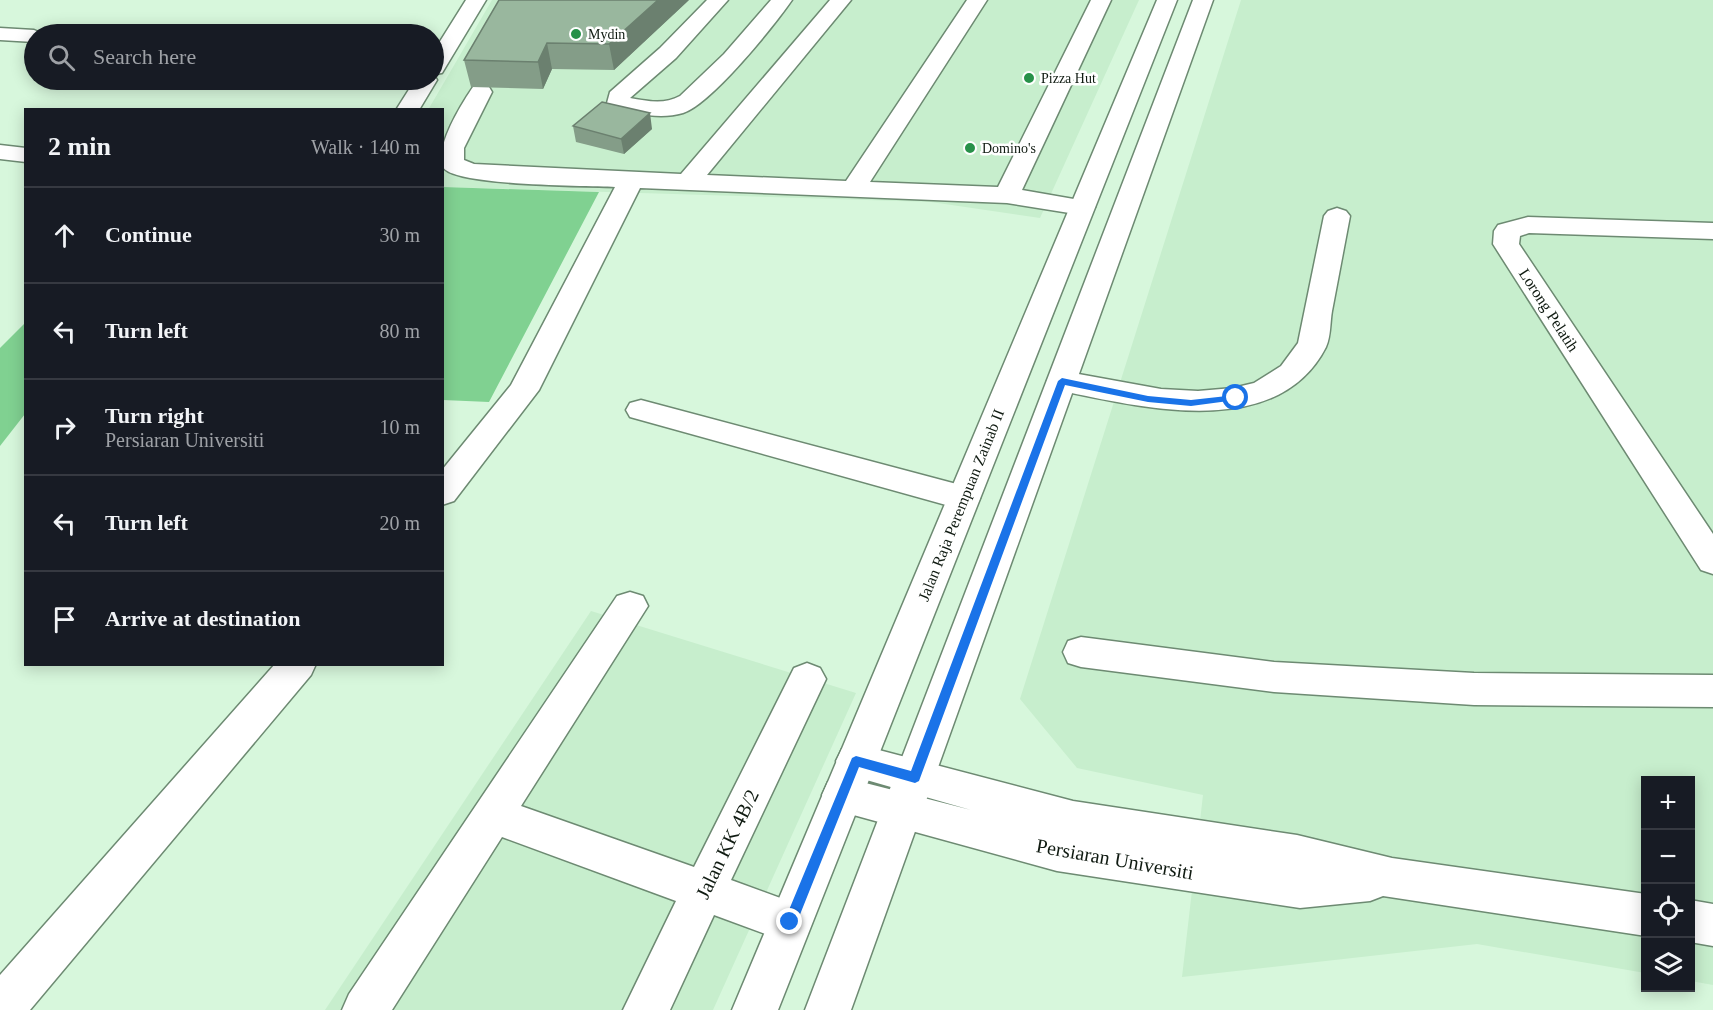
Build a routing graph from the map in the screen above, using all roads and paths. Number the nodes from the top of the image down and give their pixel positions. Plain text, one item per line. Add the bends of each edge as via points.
1 (476, 0) edge
2 (718, 0) edge
3 (782, 0) edge
4 (841, 0) edge
5 (978, 0) edge
6 (1167, 0) edge
7 (1203, 0) edge
8 (1094, 1) edge
9 (0, 34) edge
10 (24, 35) edge
11 (444, 51) edge
12 (734, 55) junction
13 (770, 60) junction
14 (420, 90) edge
15 (481, 92) edge
16 (408, 108) edge
17 (0, 152) edge
18 (24, 155) edge
19 (631, 180) junction
20 (688, 182) junction
21 (854, 188) junction
22 (1006, 195) junction
23 (1082, 207) junction
24 (1337, 216) dead end
25 (1713, 231) edge
26 (1062, 381) junction
27 (641, 410) dead end
28 (444, 490) edge
29 (964, 498) junction
30 (1713, 561) edge
31 (630, 606) dead end
32 (1081, 652) dead end
33 (296, 666) edge
34 (807, 678) dead end
35 (1713, 690) edge
36 (849, 778) junction
37 (908, 794) junction
38 (493, 815) junction
39 (704, 891) junction
40 (1641, 914) edge
41 (790, 922) junction
42 (1695, 922) edge
43 (1713, 925) edge
44 (0, 1010) edge
45 (365, 1010) edge
46 (646, 1010) edge
47 (755, 1010) edge
48 (828, 1010) edge

1 - 11 street
2 - 12 street via 668,53 618,97 618,103 679,106
3 - 12 street
4 - 13 street
5 - 21 street
6 - 23 street, Jalan Raja Perempuan Zainab II
7 - 26 street
8 - 22 street
9 - 10 street
12 - 13 street
13 - 20 street
14 - 16 street
15 - 19 street via 452,148 450,157 454,165 488,174
17 - 18 street
19 - 20 street
19 - 28 street via 524,390
20 - 21 street
21 - 22 street
22 - 23 street
23 - 29 street, Jalan Raja Perempuan Zainab II
24 - 26 street via 1312,345 1279,384 1236,398 1191,403 1148,399
25 - 30 street, Lorong Pelatih via 1528,225 1507,231 1506,244
26 - 37 street
27 - 29 street
29 - 36 street, Jalan Raja Perempuan Zainab II
31 - 38 street
32 - 35 street via 1274,676 1474,689
33 - 44 street
34 - 39 street, Jalan KK 4B/2
36 - 37 street, Persiaran Universiti
36 - 41 street, Jalan Raja Perempuan Zainab II
37 - 40 street, Persiaran Universiti via 1057,852 1300,888 1392,878
37 - 48 street
38 - 39 street
38 - 45 street
39 - 41 street
39 - 46 street, Jalan KK 4B/2
41 - 47 street, Jalan Raja Perempuan Zainab II
42 - 43 street

